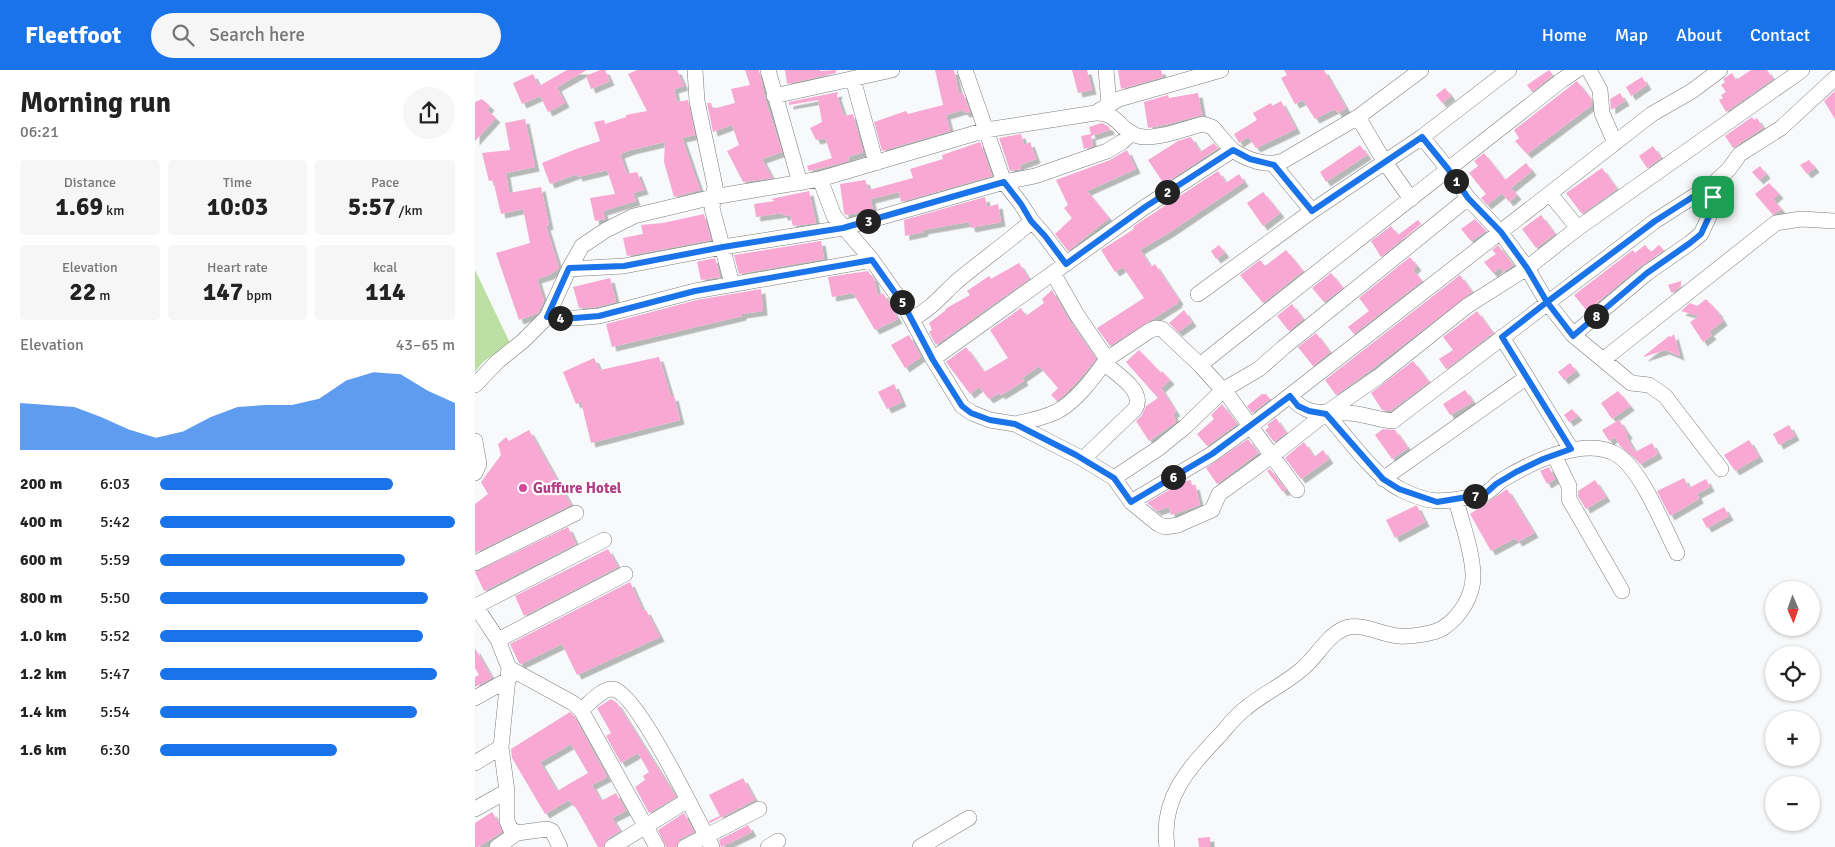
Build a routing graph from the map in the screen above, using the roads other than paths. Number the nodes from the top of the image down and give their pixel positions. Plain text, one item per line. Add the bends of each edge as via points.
1 (695, 70) edge
2 (768, 70) edge
3 (892, 70) edge
4 (965, 70) edge
5 (1106, 70) edge
6 (1221, 70) edge
7 (1421, 70) edge
8 (1509, 70) edge
9 (1577, 70) edge
10 (1589, 70) edge
11 (1720, 70) edge
12 (1802, 70) edge
13 (1835, 78) edge
14 (853, 79) junction
15 (774, 96) junction
16 (1109, 104) junction
17 (1095, 112) junction
18 (1358, 117) junction
19 (986, 130) junction
20 (1132, 134) junction
21 (1422, 137) junction
22 (1615, 143) junction
23 (1233, 150) junction
24 (1384, 161) junction
25 (876, 163) junction
26 (1274, 165) junction
27 (1448, 169) junction
28 (820, 179) junction
29 (1004, 182) junction
30 (800, 183) junction
31 (1713, 184) junction
32 (1550, 194) junction
33 (713, 197) junction
34 (1468, 198) junction
35 (1411, 199) junction
36 (1312, 211) junction
37 (1031, 221) junction
38 (1835, 221) edge
39 (843, 228) junction
40 (1578, 228) junction
41 (1501, 232) junction
42 (723, 247) junction
43 (872, 260) junction
44 (1066, 264) junction
45 (569, 268) junction
46 (1527, 268) junction
47 (1053, 273) junction
48 (732, 284) junction
49 (1198, 294) dead end
50 (1547, 302) junction
51 (547, 317) junction
52 (912, 319) junction
53 (1573, 336) junction
54 (1502, 337) junction
55 (933, 360) junction
56 (1604, 360) junction
57 (1106, 361) junction
58 (1200, 365) junction
59 (1527, 378) junction
60 (475, 385) edge
61 (1223, 390) junction
62 (1290, 396) junction
63 (1326, 414) junction
64 (1015, 424) junction
65 (1252, 425) junction
66 (475, 441) edge
67 (1571, 449) junction
68 (1273, 455) junction
69 (1554, 455) junction
70 (1083, 459) junction
71 (1721, 469) dead end
72 (475, 473) edge
73 (1114, 478) junction
74 (1383, 479) junction
75 (1297, 490) dead end
76 (1456, 500) junction
77 (1131, 502) junction
78 (575, 513) dead end
79 (604, 540) dead end
80 (1677, 553) dead end
81 (475, 563) edge
82 (625, 574) dead end
83 (1622, 591) dead end
84 (475, 606) edge
85 (498, 640) junction
86 (509, 673) junction
87 (475, 698) edge
88 (581, 710) junction
89 (501, 747) junction
90 (475, 763) edge
91 (507, 791) junction
92 (688, 800) junction
93 (475, 809) edge
94 (759, 809) dead end
95 (969, 818) dead end
96 (644, 827) junction
97 (517, 833) junction
98 (708, 841) edge
99 (497, 847) edge
100 (560, 847) edge
101 (612, 847) edge
102 (657, 847) edge
103 (685, 847) edge
104 (920, 847) edge
105 (1167, 847) edge

1 - 33 street via 697,101 715,186
2 - 15 street
3 - 14 street
4 - 19 street
5 - 16 street
6 - 16 street
7 - 18 street
8 - 21 street
9 - 27 street
10 - 22 street via 1600,90 1602,112
11 - 22 street
12 - 40 street
13 - 31 street via 1781,128 1741,154
14 - 15 street
14 - 25 street
15 - 30 street
16 - 17 street
17 - 19 street
17 - 20 street via 1110,115
18 - 24 street
18 - 26 street
19 - 25 street
19 - 29 street
20 - 23 street via 1151,137 1203,124 1212,127
20 - 29 street via 1107,151 1035,176
21 - 24 street
21 - 27 street
22 - 32 street
23 - 26 street
23 - 44 street via 1145,207
24 - 35 street
24 - 36 street
25 - 28 street
26 - 36 street
27 - 34 street
27 - 35 street
28 - 30 street
28 - 39 street via 834,216
29 - 37 street
29 - 39 street
30 - 33 street
31 - 50 street via 1655,221
31 - 53 street via 1712,210 1701,234 1647,273
32 - 40 street
32 - 41 street
33 - 42 street via 712,208
33 - 45 street via 634,216 582,246
34 - 41 street
34 - 61 street via 1283,347 1259,370
35 - 58 street via 1348,245
36 - 49 street
37 - 44 street
37 - 52 street via 927,311
38 - 56 street via 1801,219 1775,223
39 - 42 street
39 - 43 street
40 - 46 street
41 - 46 street
41 - 62 street
42 - 45 street via 624,266
42 - 48 street
43 - 48 street
43 - 52 street
44 - 47 street
45 - 51 street
46 - 50 street
46 - 63 street via 1467,306
47 - 55 street
47 - 57 street
48 - 51 street via 599,316
50 - 53 street
50 - 54 street
51 - 60 street
52 - 55 street
53 - 56 street
54 - 59 street
54 - 63 street via 1393,421 1348,412
55 - 64 street via 962,406 990,420
56 - 71 street via 1631,383 1649,385 1665,396
57 - 58 street via 1149,331 1159,328
57 - 64 street via 1079,394 1057,411
57 - 70 street via 1134,390 1139,400 1135,409
58 - 61 street
59 - 67 street
59 - 74 street
61 - 65 street
61 - 73 street via 1159,448
62 - 63 street via 1298,406
62 - 65 street
63 - 68 street
63 - 74 street
64 - 70 street
65 - 68 street
65 - 77 street via 1212,454
66 - 72 street via 479,464
67 - 69 street
67 - 80 street via 1603,450 1621,458 1643,486
68 - 75 street
68 - 77 street via 1219,494 1212,510 1178,525 1165,527 1158,524
69 - 76 street via 1516,472 1485,494
69 - 83 street via 1569,486 1569,499
70 - 73 street
73 - 77 street
74 - 76 street via 1399,489 1437,502
76 - 105 street via 1473,575 1471,591 1459,614 1442,629 1421,634 1399,636 1349,628 1335,635 1304,668 1245,708 1190,768 1171,799
78 - 81 street
79 - 84 street
82 - 85 street
84 - 85 street
85 - 86 street
86 - 87 street
86 - 88 street via 573,703
86 - 89 street
88 - 92 street via 609,690 621,694 646,724
88 - 96 street
89 - 90 street
89 - 91 street
91 - 93 street
91 - 97 street via 507,821
92 - 96 street
92 - 98 street
94 - 98 street
95 - 104 street
96 - 101 street
96 - 102 street
97 - 99 street
97 - 100 street via 547,829 552,831
98 - 103 street

